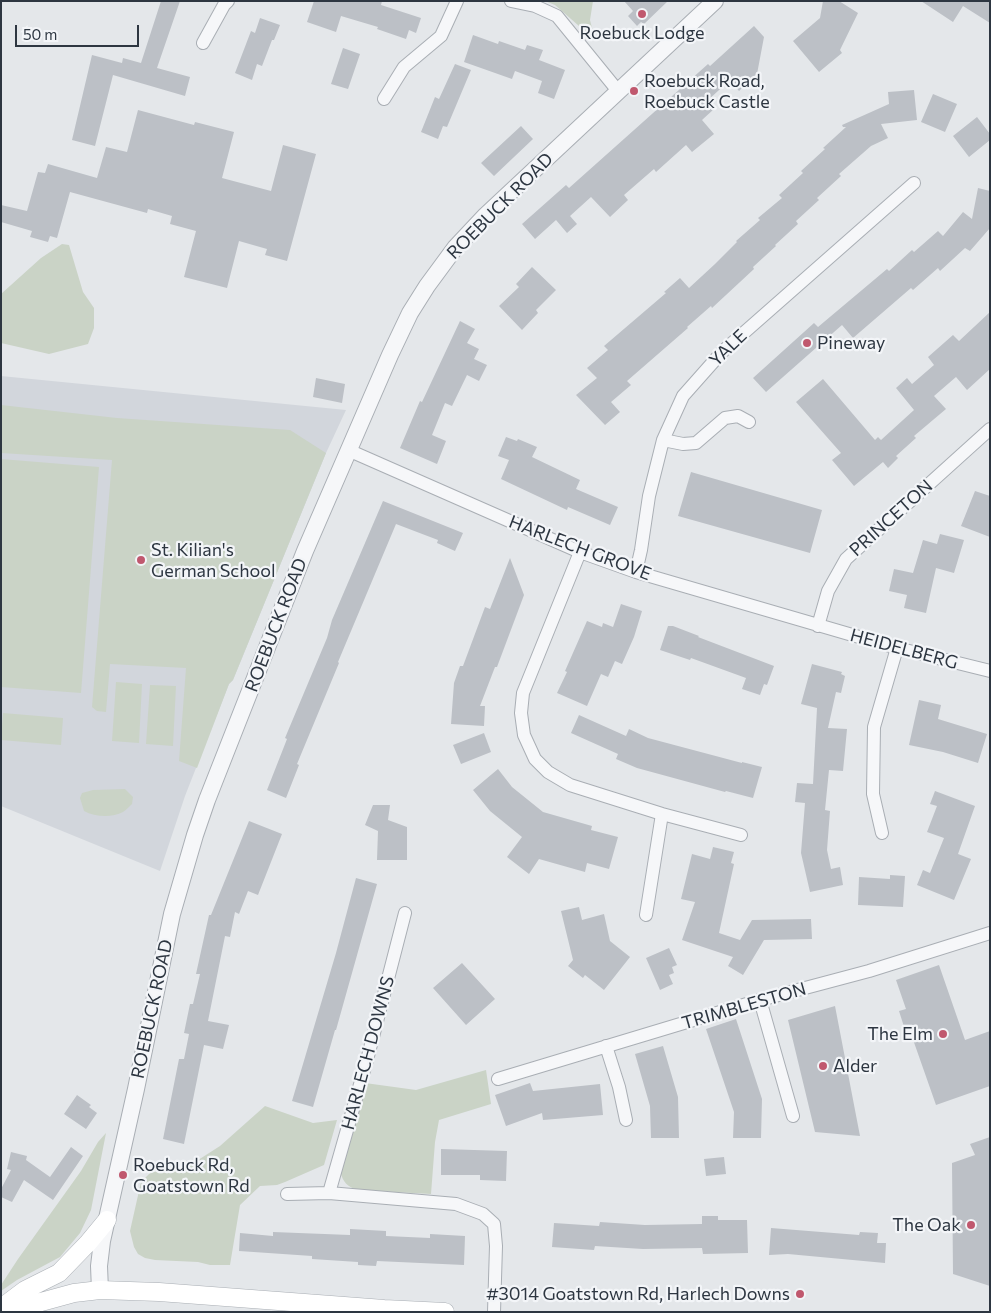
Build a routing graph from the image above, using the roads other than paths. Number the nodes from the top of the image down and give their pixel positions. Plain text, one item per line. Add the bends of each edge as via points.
1 (228, 1) edge
2 (457, 1) edge
3 (511, 1) edge
4 (716, 1) edge
5 (204, 43) dead end
6 (618, 91) junction
7 (384, 99) dead end
8 (914, 183) dead end
9 (749, 422) dead end
10 (990, 429) edge
11 (663, 440) junction
12 (348, 450) junction
13 (580, 552) junction
14 (636, 572) junction
15 (818, 626) junction
16 (897, 648) junction
17 (990, 671) edge
18 (662, 814) junction
19 (882, 833) dead end
20 (741, 835) dead end
21 (405, 913) dead end
22 (646, 915) dead end
23 (990, 933) edge
24 (760, 1000) junction
25 (606, 1046) junction
26 (498, 1078) dead end
27 (793, 1116) dead end
28 (626, 1120) dead end
29 (329, 1193) junction
30 (287, 1194) dead end
31 (107, 1220) junction
32 (100, 1290) junction
33 (1, 1308) edge
34 (384, 1310) edge
35 (17, 1312) edge
36 (445, 1312) edge
37 (494, 1312) edge

1 - 5 street
2 - 7 street via 441,36 404,67
3 - 6 street via 535,6 557,16
4 - 6 street, ROEBUCK ROAD
6 - 12 street, ROEBUCK ROAD via 455,248 410,313
8 - 11 street, YALE via 722,352 683,396
9 - 11 street via 738,416 725,418 696,443
10 - 15 street, PRINCETON via 846,560 828,591
11 - 14 street, YALE
12 - 13 street, HARLECH GROVE
12 - 31 street, ROEBUCK ROAD via 194,835 172,914
13 - 14 street, HARLECH GROVE
13 - 18 street via 523,693 524,735 535,759 548,772 570,785
14 - 15 street, HARLECH GROVE
15 - 16 street, HEIDELBERG
16 - 17 street, HEIDELBERG
16 - 19 street via 874,727 873,794
18 - 20 street
18 - 22 street
21 - 29 street, HARLECH DOWNS
23 - 24 street, TRIMBLESTON via 870,972
24 - 25 street, TRIMBLESTON
24 - 27 street
25 - 26 street, TRIMBLESTON
25 - 28 street
29 - 30 street
29 - 37 street via 456,1204 483,1214 494,1224
31 - 32 street, ROEBUCK ROAD via 99,1266
31 - 33 main road via 59,1273 25,1290
32 - 34 main road
32 - 35 main road via 74,1293
34 - 36 main road

